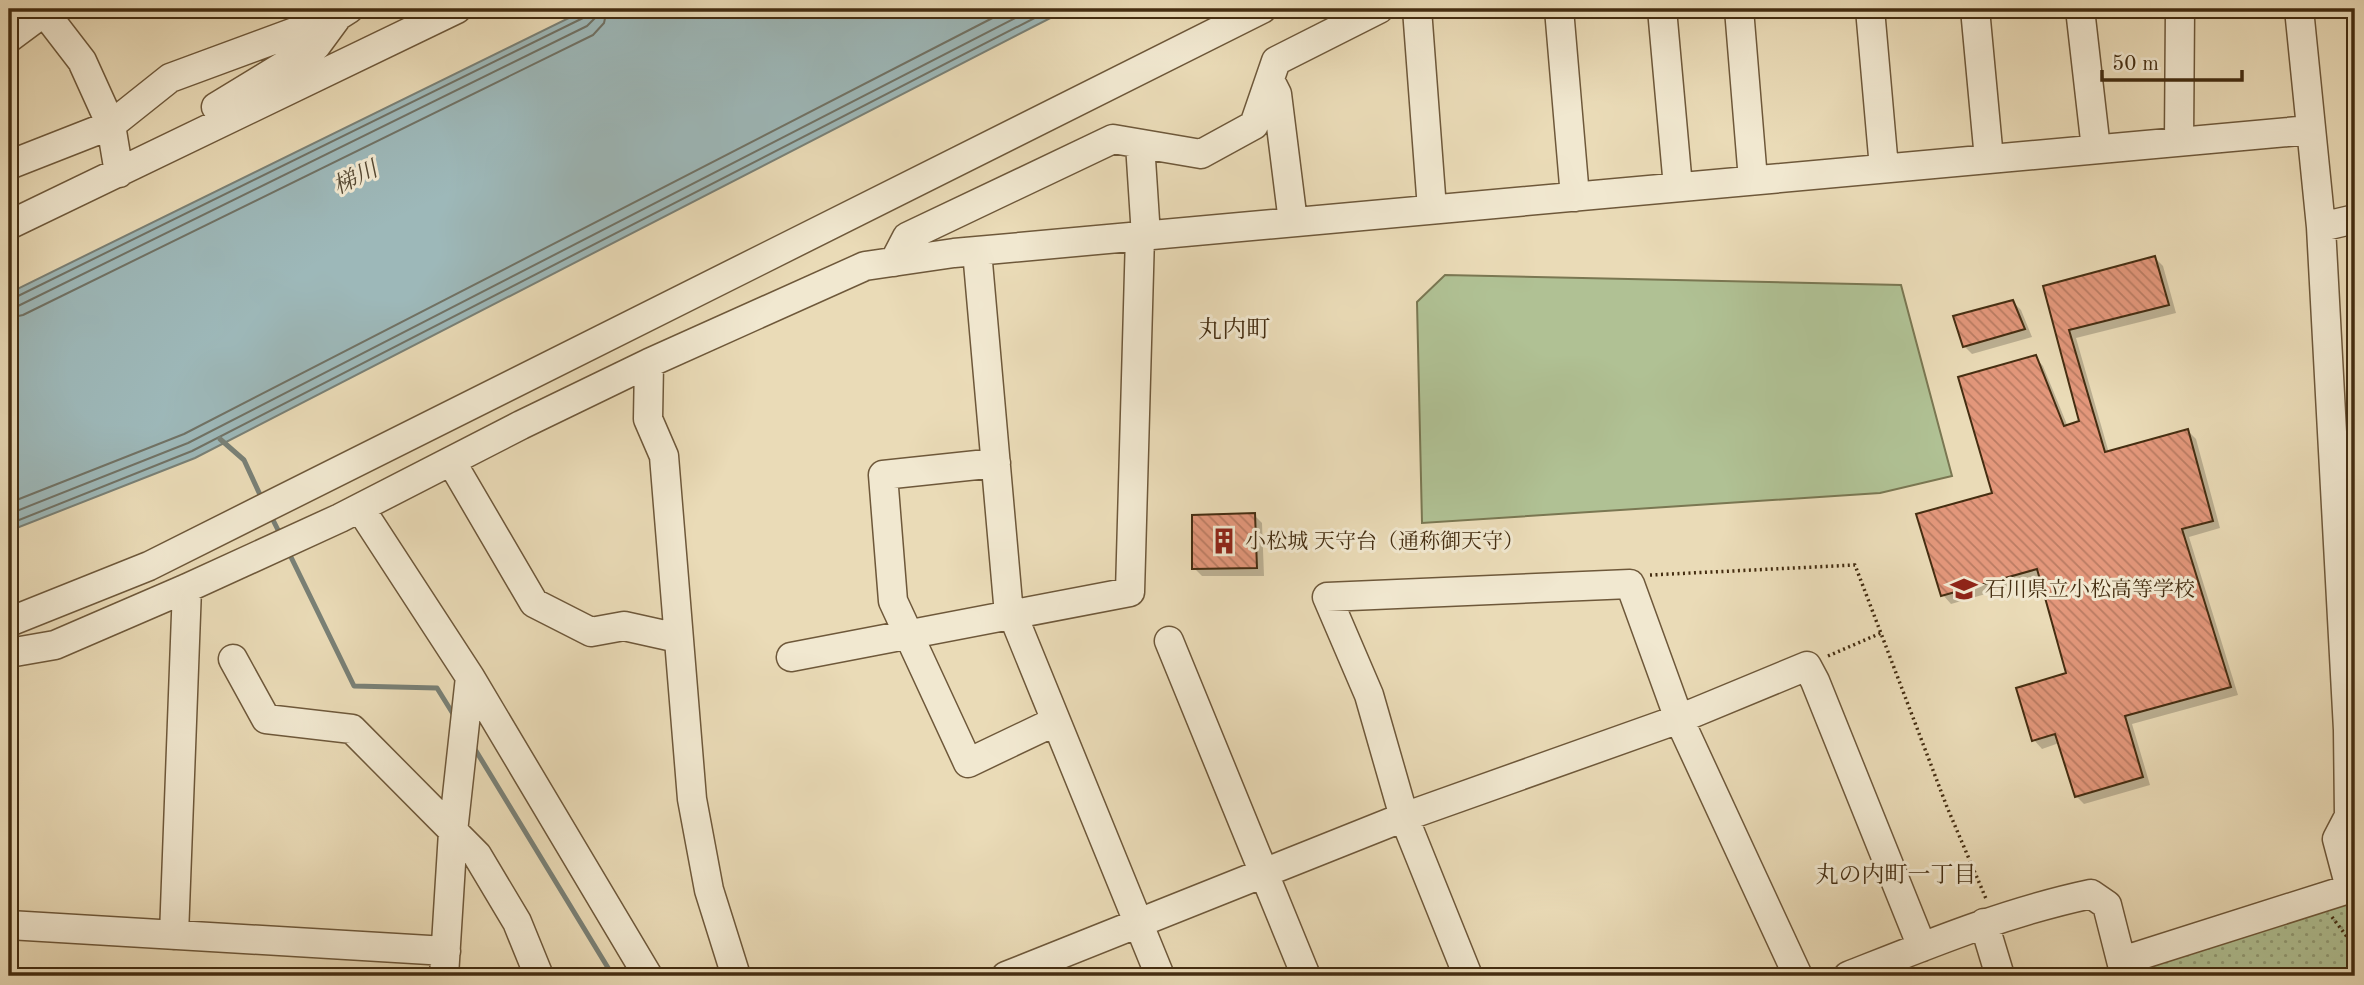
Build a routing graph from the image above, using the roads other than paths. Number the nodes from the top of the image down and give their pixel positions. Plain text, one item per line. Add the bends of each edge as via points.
1 (457, 9) edge
2 (1262, 9) edge
3 (1379, 9) edge
4 (1417, 9) edge
5 (1559, 9) edge
6 (1662, 9) edge
7 (1739, 9) edge
8 (1870, 9) edge
9 (1975, 9) edge
10 (2080, 9) edge
11 (2180, 9) edge
12 (2299, 9) edge
13 (43, 10) edge
14 (340, 11) edge
15 (9, 38) edge
16 (1270, 80) junction
17 (111, 125) junction
18 (2310, 130) junction
19 (2179, 141) junction
20 (1140, 144) junction
21 (173, 146) junction
22 (2096, 149) junction
23 (1989, 159) junction
24 (9, 165) edge
25 (1884, 168) junction
26 (119, 173) junction
27 (1753, 180) junction
28 (1678, 187) junction
29 (1575, 197) junction
30 (1432, 209) junction
31 (2355, 219) edge
32 (1293, 222) junction
33 (9, 225) edge
34 (2321, 227) junction
35 (1143, 236) junction
36 (977, 251) junction
37 (894, 262) junction
38 (649, 363) junction
39 (450, 461) junction
40 (996, 463) junction
41 (360, 508) junction
42 (2347, 580) edge
43 (187, 589) junction
44 (1013, 614) junction
45 (9, 622) edge
46 (908, 634) junction
47 (678, 638) junction
48 (1169, 640) dead end
49 (9, 653) edge
50 (791, 657) dead end
51 (233, 659) dead end
52 (470, 677) junction
53 (1679, 719) junction
54 (1056, 721) junction
55 (1404, 817) junction
56 (453, 832) junction
57 (1265, 874) junction
58 (2353, 888) edge
59 (1990, 921) junction
60 (9, 925) edge
61 (1140, 925) junction
62 (174, 935) junction
63 (1922, 947) junction
64 (445, 963) edge
65 (2123, 969) edge
66 (539, 976) edge
67 (648, 976) edge
68 (736, 976) edge
69 (1006, 976) edge
70 (1160, 976) edge
71 (1306, 976) edge
72 (1468, 976) edge
73 (1798, 976) edge
74 (1851, 976) edge
75 (2000, 976) edge

1 - 21 street
2 - 45 street via 149,566
3 - 16 street via 1276,61
4 - 30 street
5 - 29 street
6 - 28 street
7 - 27 street
8 - 25 street
9 - 23 street
10 - 22 street
11 - 19 street
12 - 18 street
13 - 15 street
13 - 17 street via 82,61
14 - 17 street via 170,78
14 - 21 street via 316,46 192,122
16 - 20 street via 1254,125 1201,154
16 - 32 street via 1277,94
17 - 24 street
17 - 26 street
18 - 19 street
18 - 34 street
19 - 22 street
20 - 35 street
20 - 37 street via 1113,139 907,237
21 - 26 street
22 - 23 street
23 - 25 street
25 - 27 street
26 - 33 street
27 - 28 street
28 - 29 street
29 - 30 street
30 - 32 street
31 - 34 street
32 - 35 street
34 - 42 street
35 - 36 street
35 - 44 street via 1130,592
36 - 37 street
36 - 40 street
37 - 38 street via 865,266
38 - 39 street
38 - 47 street via 648,419 664,456
39 - 41 street
39 - 47 street via 534,603 591,632 624,626
40 - 44 street via 1008,603
40 - 46 street via 883,475 893,601
41 - 43 street
41 - 52 street
42 - 58 street via 2349,817 2337,839
43 - 49 street via 55,645
43 - 62 street
44 - 46 street
44 - 54 street
46 - 50 street
46 - 54 street via 968,764
47 - 68 street via 692,799 709,890
48 - 57 street
51 - 56 street via 266,719 352,729
52 - 56 street
52 - 67 street
53 - 55 street
53 - 55 street via 1630,584 1327,597 1369,695
53 - 63 street via 1807,666
53 - 73 street
54 - 61 street
55 - 57 street
55 - 72 street
56 - 64 street
56 - 66 street via 477,855 517,922
57 - 61 street
57 - 71 street
58 - 65 street
59 - 63 street
59 - 65 street via 2091,894 2107,905
59 - 75 street
60 - 62 street
61 - 69 street
61 - 70 street
62 - 64 street
63 - 74 street

